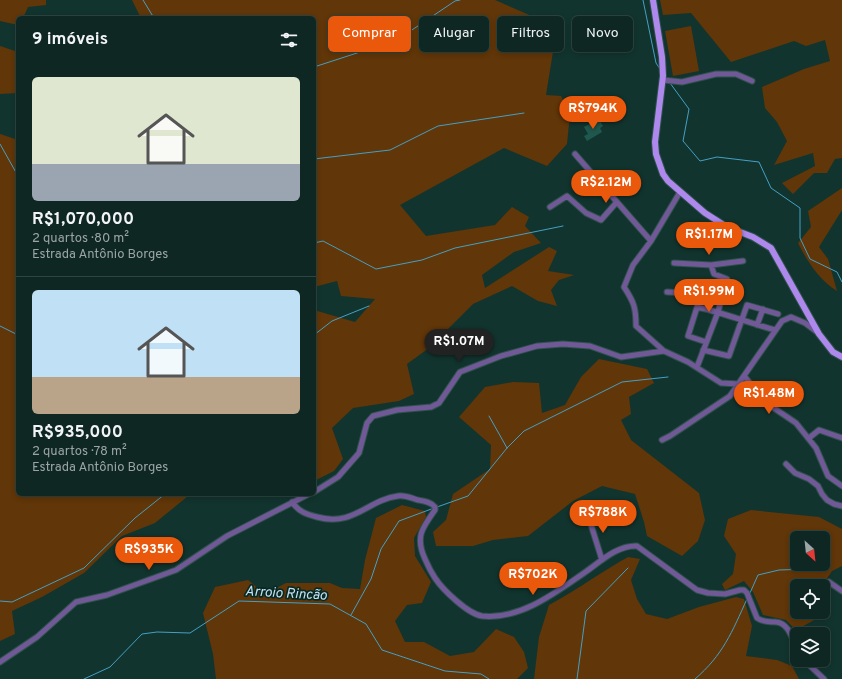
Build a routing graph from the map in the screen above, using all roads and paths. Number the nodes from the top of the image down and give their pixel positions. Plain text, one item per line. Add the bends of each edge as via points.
1 (652, 0) edge
2 (663, 78) junction
3 (752, 81) dead end
4 (575, 154) dead end
5 (680, 192) junction
6 (616, 203) junction
7 (550, 207) dead end
8 (651, 241) junction
9 (743, 261) dead end
10 (674, 263) dead end
11 (711, 264) junction
12 (725, 287) junction
13 (667, 292) dead end
14 (699, 300) junction
15 (697, 307) junction
16 (762, 309) junction
17 (718, 312) junction
18 (778, 314) dead end
19 (741, 320) junction
20 (757, 325) junction
21 (775, 330) junction
22 (820, 334) junction
23 (706, 342) junction
24 (704, 350) junction
25 (664, 351) junction
26 (842, 357) edge
27 (697, 367) junction
28 (745, 377) junction
29 (739, 384) junction
30 (809, 438) junction
31 (842, 438) edge
32 (662, 440) dead end
33 (786, 464) dead end
34 (842, 486) edge
35 (316, 491) edge
36 (305, 496) edge
37 (292, 502) junction
38 (842, 506) edge
39 (588, 512) dead end
40 (602, 560) junction
41 (830, 583) edge
42 (842, 591) edge
43 (790, 634) edge
44 (0, 662) edge
45 (811, 667) edge
46 (824, 679) edge

1 - 2 main road
2 - 3 street via 682,82 716,74 736,74
2 - 5 main road via 655,142 656,154 663,174
4 - 6 street
5 - 8 street
5 - 22 main road via 727,227 753,237 771,248
6 - 7 street via 601,220 586,213 567,196
6 - 8 street
8 - 25 street via 633,266 624,287 636,309 636,326
9 - 11 street
10 - 11 street
11 - 12 street via 714,274 727,278
12 - 14 street via 704,285
12 - 17 street
13 - 14 street via 687,293
14 - 15 street
15 - 17 street
15 - 23 street via 688,336
16 - 18 street
16 - 19 street via 747,305
16 - 20 street
17 - 19 street
17 - 23 street
19 - 20 street
19 - 24 street via 729,356
20 - 21 street
21 - 22 street via 782,321 791,317
21 - 28 street
22 - 26 main road via 833,352
23 - 24 street
24 - 27 street
25 - 27 street
25 - 35 street via 621,357 590,346 537,346 501,356 460,372 439,403 431,407 397,410 373,416 367,423 359,453 338,477
27 - 29 street via 722,383
28 - 29 street
28 - 30 street via 765,402 796,423
29 - 32 street via 730,396
30 - 31 street via 818,430
30 - 34 street via 828,476
33 - 38 street via 818,486 827,500
36 - 37 street
37 - 40 street via 302,513 332,520 345,518 397,496 431,503 435,510 426,522 419,542 423,554 436,579 448,593 474,614 482,616 507,614 532,606
37 - 44 street via 228,536 176,570 107,595 76,602 37,637
39 - 40 street
40 - 43 street via 618,549 637,546 697,590 724,594 744,590 757,618 784,624
41 - 42 street
45 - 46 street

